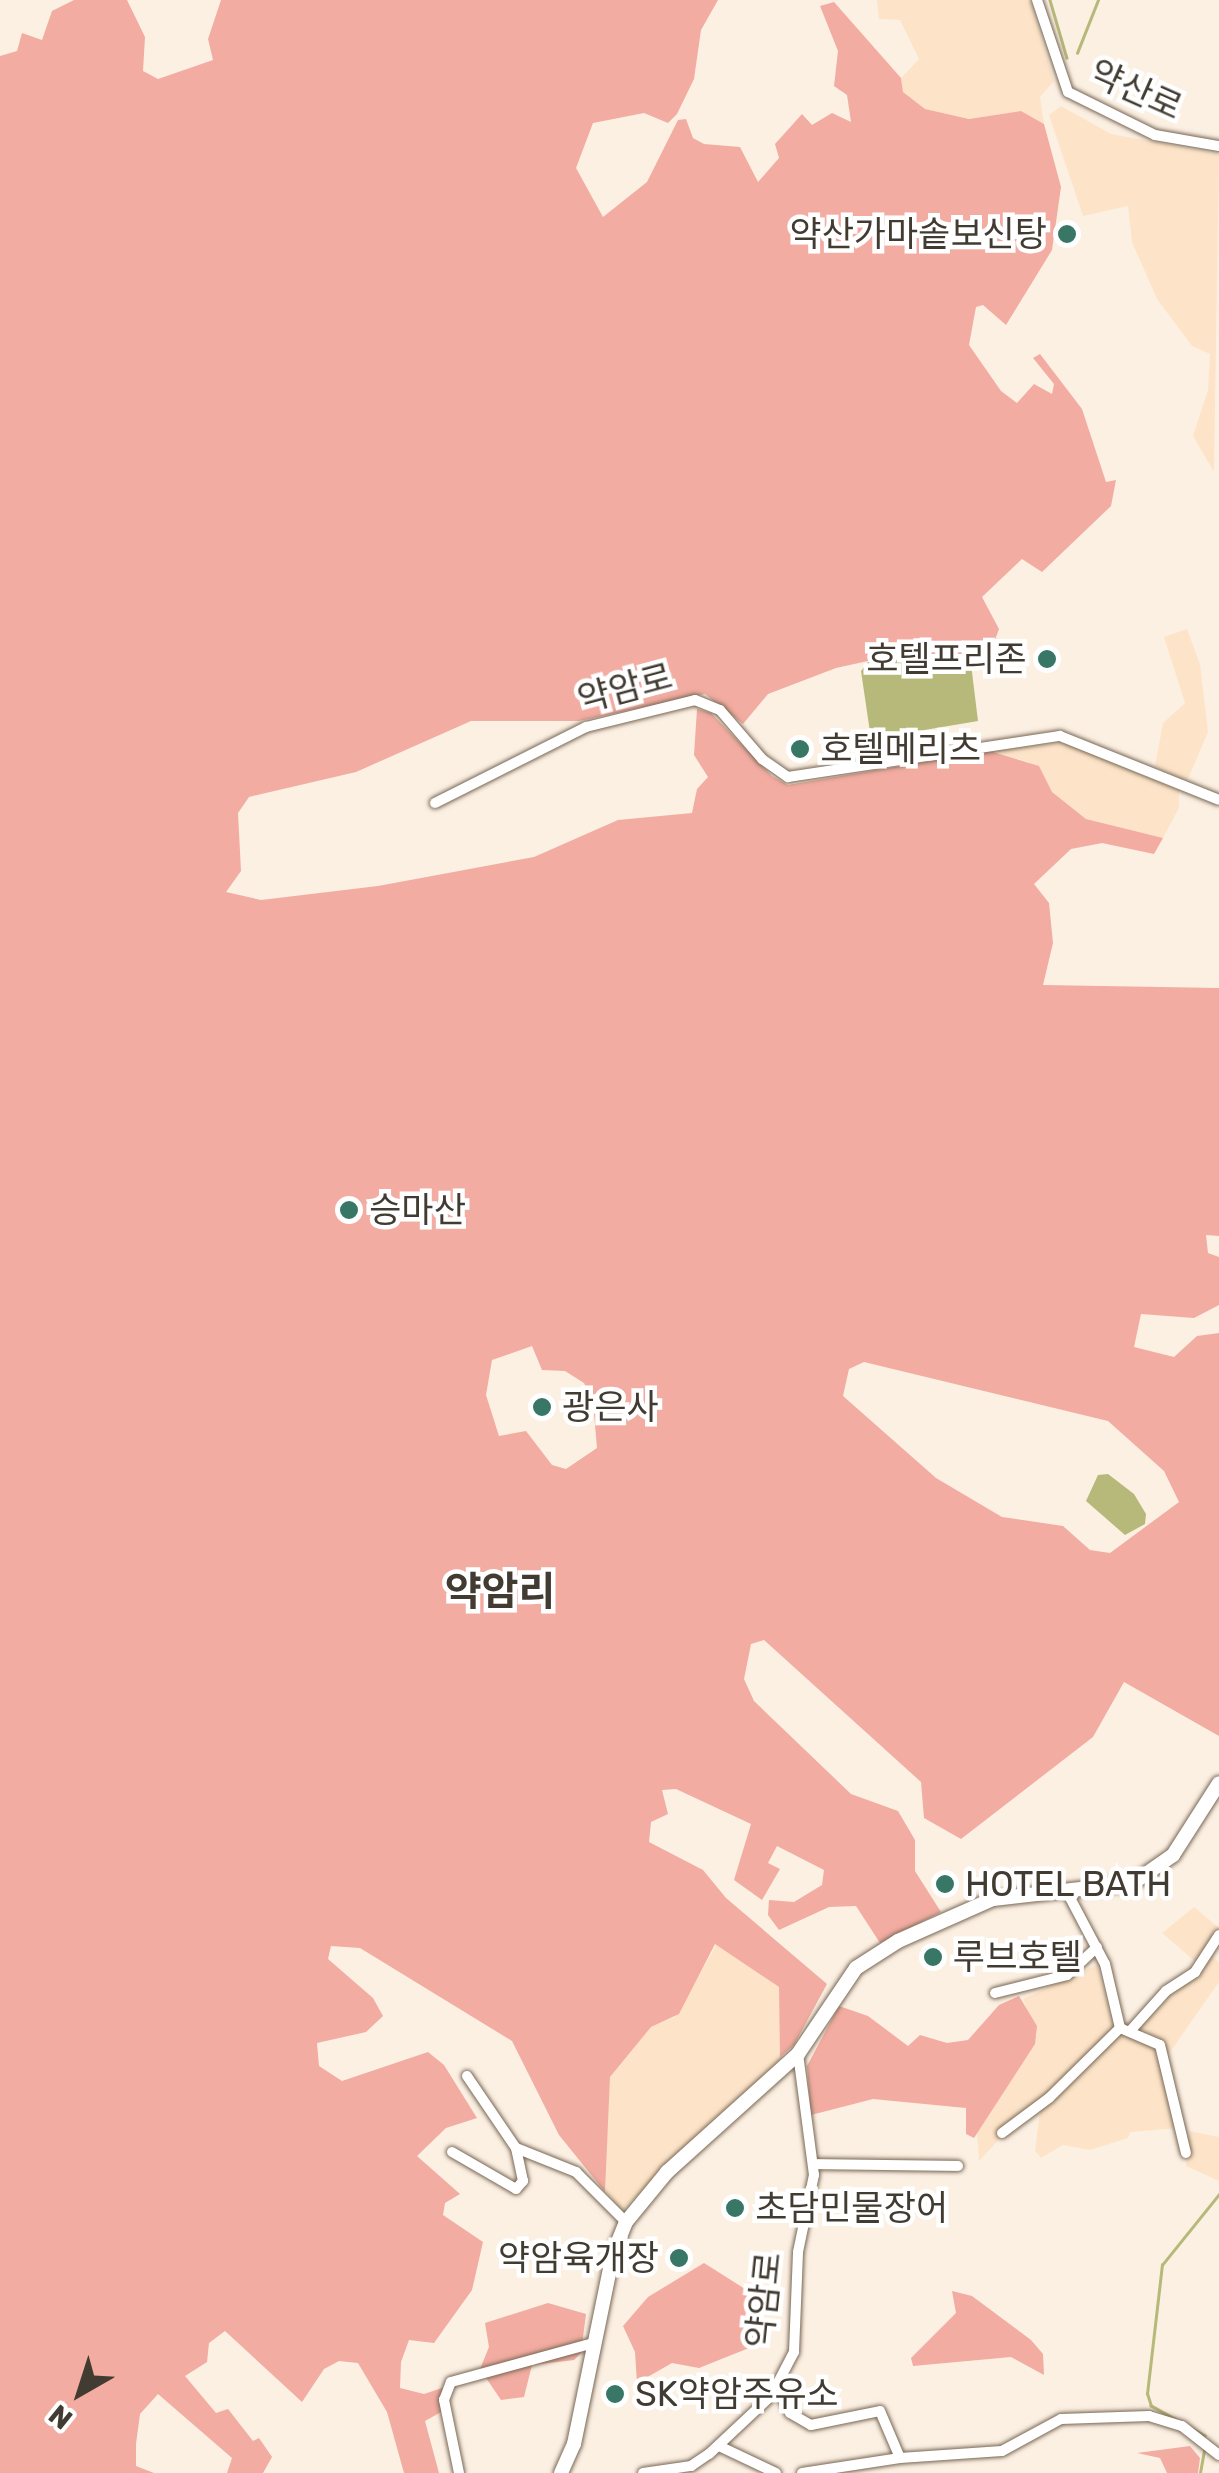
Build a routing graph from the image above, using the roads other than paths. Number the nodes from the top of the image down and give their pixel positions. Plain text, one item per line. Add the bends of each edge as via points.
1 (1037, 0) edge
2 (1219, 146) edge
3 (1219, 800) edge
4 (436, 803) dead end
5 (1219, 1783) edge
6 (1067, 1892) junction
7 (1219, 1936) edge
8 (1097, 1947) junction
9 (995, 1993) dead end
10 (1125, 2029) junction
11 (798, 2054) junction
12 (467, 2076) dead end
13 (1002, 2133) dead end
14 (516, 2148) junction
15 (452, 2152) dead end
16 (1186, 2153) dead end
17 (813, 2164) junction
18 (958, 2166) dead end
19 (626, 2222) junction
20 (594, 2342) junction
21 (777, 2386) junction
22 (718, 2446) junction
23 (1219, 2455) edge
24 (900, 2458) junction
25 (692, 2470) edge
26 (460, 2473) edge
27 (561, 2473) edge
28 (643, 2473) edge
29 (776, 2473) edge
30 (802, 2473) edge

1 - 2 street, 약산로 via 1068,92 1155,135
3 - 4 street, 약암로 via 1060,736 788,777 762,759 720,710 695,700 586,727
5 - 6 street via 1185,1840 1148,1875 1104,1891
6 - 8 street
6 - 11 street via 993,1899 882,1949 842,1984
7 - 10 street via 1195,1972
8 - 9 street via 1067,1975
8 - 10 street
10 - 13 street
10 - 16 street via 1160,2045
11 - 17 street, 약암로
11 - 19 street via 667,2172
12 - 14 street
14 - 15 street via 523,2181 516,2189
14 - 19 street via 583,2176
17 - 18 street
17 - 21 street, 약암로 via 798,2252 798,2337
19 - 20 street
20 - 26 street via 451,2382 444,2400
20 - 27 street via 574,2444
21 - 22 street, 약암로
21 - 24 street via 790,2412 810,2425 880,2411
22 - 25 street, 약암로
22 - 29 street
23 - 24 street via 1182,2426 1150,2416 1060,2419 1002,2451
24 - 30 street
25 - 28 street, 약암로

